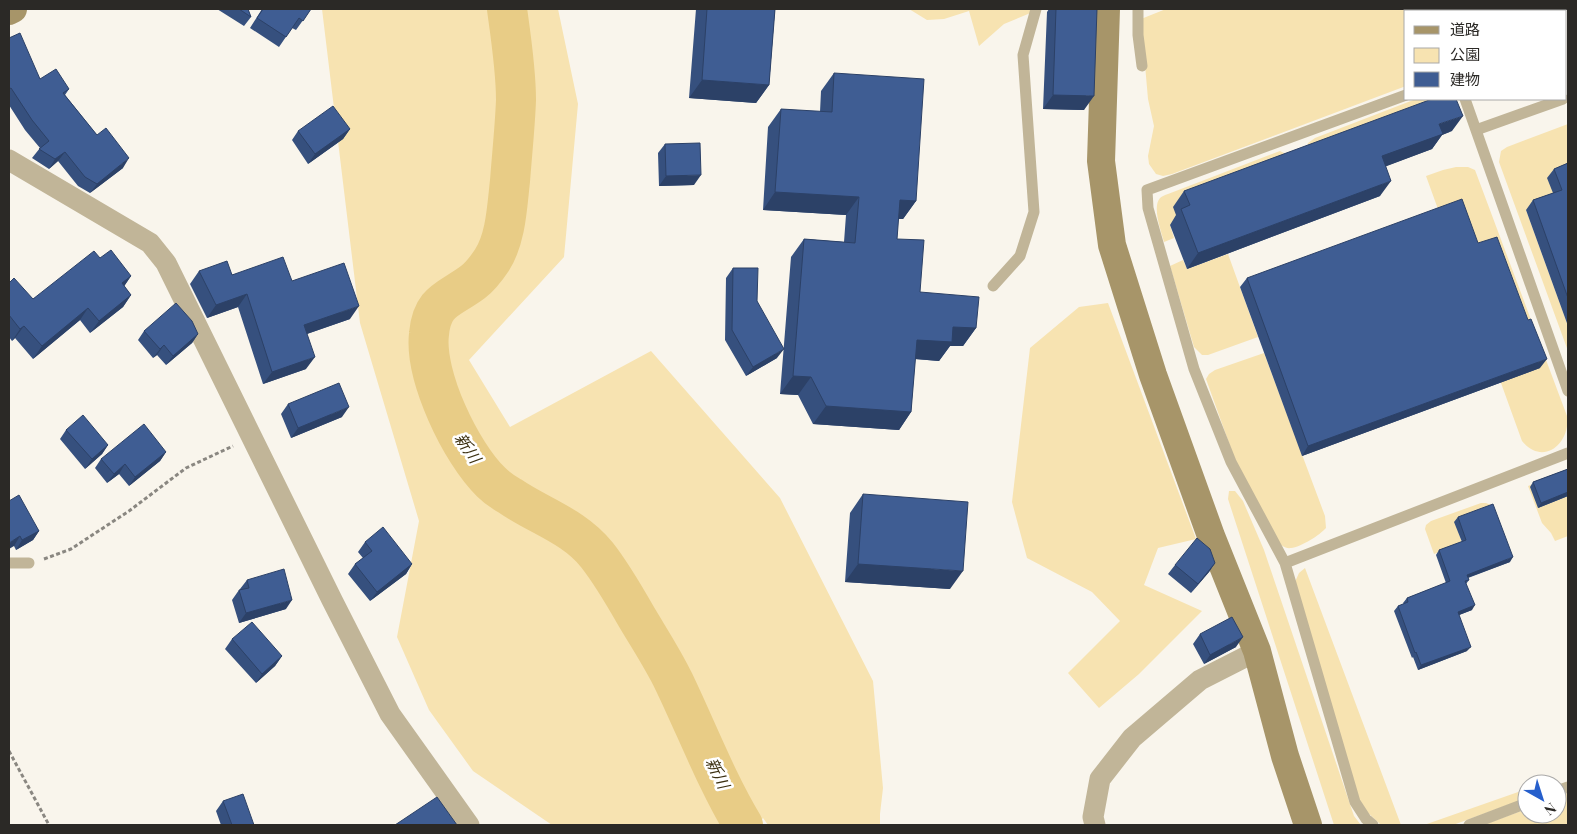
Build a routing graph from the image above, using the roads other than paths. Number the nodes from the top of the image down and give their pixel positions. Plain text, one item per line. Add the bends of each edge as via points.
1 (13, 9) edge
2 (1036, 9) edge
3 (1106, 9) edge
4 (1138, 9) edge
5 (9, 11) edge
6 (1142, 66) dead end
7 (1404, 96) edge
8 (1465, 100) edge
9 (1560, 100) edge
10 (1476, 130) junction
11 (9, 160) edge
12 (994, 286) dead end
13 (1568, 391) edge
14 (1568, 453) edge
15 (9, 563) edge
16 (29, 563) road end
17 (1285, 563) junction
18 (1257, 651) junction
19 (1517, 807) edge
20 (468, 825) edge
21 (1094, 825) edge
22 (1308, 825) edge
23 (1373, 825) edge
24 (1470, 825) edge

1 - 5 street
2 - 12 lane via 1023,55 1034,212 1020,256
3 - 18 street via 1100,161 1112,245 1153,375 1210,536
4 - 6 lane
7 - 17 lane via 1147,190 1148,208 1194,369 1230,462
8 - 10 lane
9 - 10 lane
10 - 13 lane
11 - 20 street via 150,243 166,263 390,714
14 - 17 lane
15 - 16 lane
17 - 23 lane via 1355,802
18 - 21 street via 1200,680 1132,738 1100,778
18 - 22 street via 1285,756
19 - 24 lane

